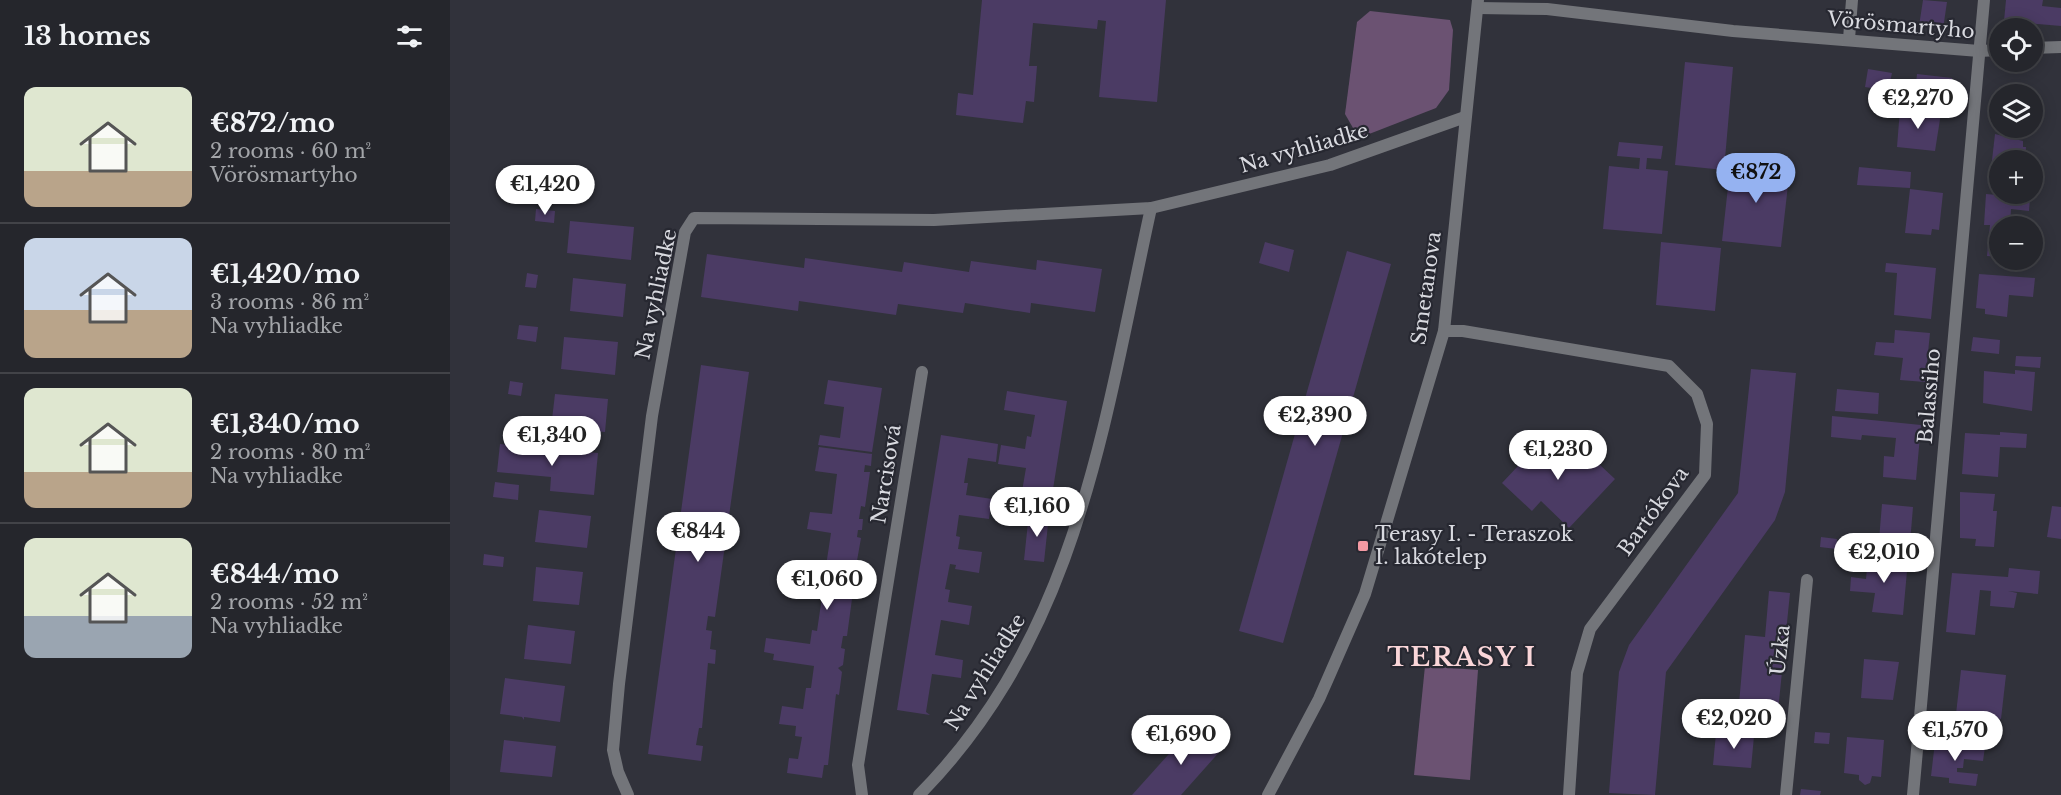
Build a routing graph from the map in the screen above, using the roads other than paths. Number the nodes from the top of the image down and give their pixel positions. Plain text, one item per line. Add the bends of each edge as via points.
1 (1852, 0) edge
2 (1984, 0) edge
3 (1478, 4) edge
4 (1548, 4) edge
5 (1849, 39) junction
6 (2061, 46) edge
7 (2043, 47) edge
8 (1979, 51) junction
9 (1989, 51) edge
10 (1465, 117) junction
11 (1151, 208) junction
12 (1444, 331) junction
13 (922, 372) dead end
14 (1807, 580) dead end
15 (628, 795) edge
16 (862, 795) edge
17 (919, 795) edge
18 (1268, 795) edge
19 (1569, 795) edge
20 (1786, 795) edge
21 (1913, 795) edge

1 - 5 street
2 - 8 street, Balassiho
3 - 4 street, Vörösmartyho
3 - 10 street, Smetanova
4 - 5 street, Vörösmartyho via 1733,31
5 - 8 street, Vörösmartyho
6 - 7 street
8 - 9 street, Vörösmartyho
8 - 21 street, Balassiho
10 - 11 street, Na vyhliadke via 1330,165
10 - 12 street, Smetanova
11 - 15 street, Na vyhliadke via 934,220 694,218 684,232 652,416 619,684 613,750
11 - 17 street, Na vyhliadke via 1087,490 1054,591 1023,656 993,705 965,744
12 - 18 street, Smetanova via 1365,594 1319,699
12 - 19 street, Bartókova via 1669,366 1697,394 1707,424 1704,476 1590,629 1577,673
13 - 16 street, Narcisová via 858,765
14 - 20 street, Úzka

